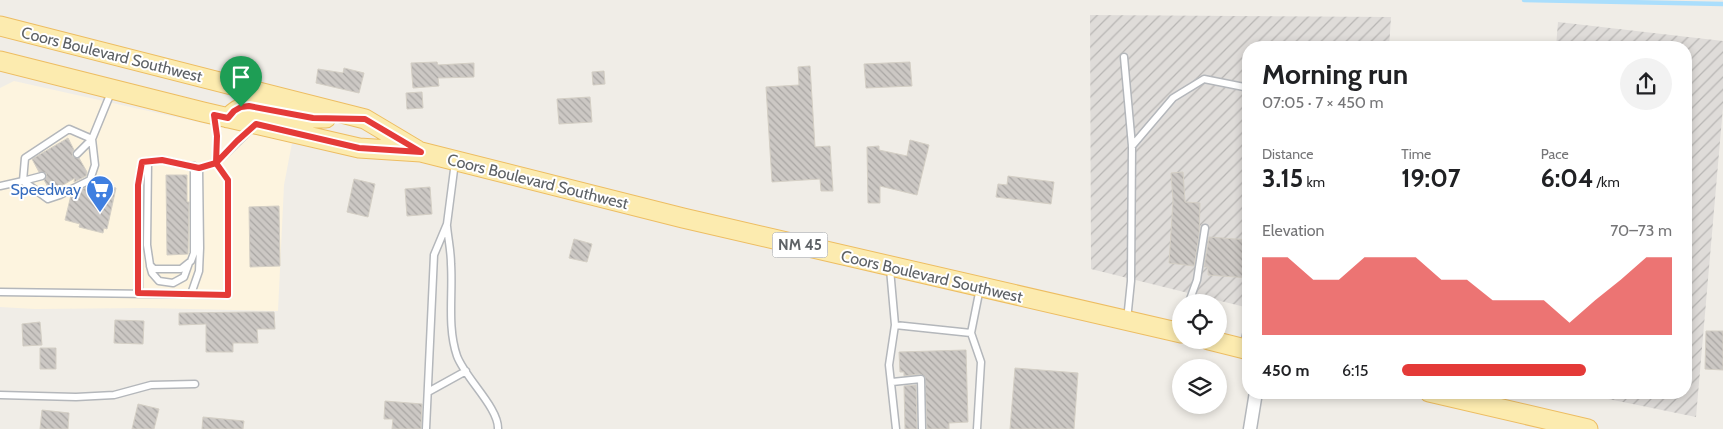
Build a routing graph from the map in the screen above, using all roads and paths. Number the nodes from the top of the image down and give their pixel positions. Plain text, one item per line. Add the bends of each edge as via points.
1 (0, 26) edge
2 (1124, 57) dead end
3 (0, 61) edge
4 (1242, 87) edge
5 (112, 89) junction
6 (222, 116) junction
7 (365, 119) junction
8 (256, 124) junction
9 (92, 139) junction
10 (1132, 146) junction
11 (421, 152) junction
12 (77, 154) dead end
13 (455, 161) junction
14 (148, 162) junction
15 (216, 163) junction
16 (197, 167) junction
17 (42, 176) dead end
18 (23, 181) junction
19 (0, 186) edge
20 (447, 224) junction
21 (1205, 228) dead end
22 (190, 263) junction
23 (150, 265) junction
24 (890, 266) junction
25 (981, 287) junction
26 (0, 292) edge
27 (138, 293) junction
28 (191, 294) junction
29 (1192, 294) edge
30 (1127, 321) junction
31 (895, 325) junction
32 (1172, 331) edge
33 (971, 333) junction
34 (1227, 344) edge
35 (1242, 348) edge
36 (466, 371) junction
37 (892, 382) junction
38 (194, 384) dead end
39 (428, 392) junction
40 (0, 395) edge
41 (1255, 399) edge
42 (1459, 399) edge
43 (426, 429) edge
44 (498, 429) edge
45 (896, 429) edge
46 (922, 429) edge
47 (977, 429) edge
48 (1250, 429) edge
49 (1588, 429) edge

1 - 7 main road, Coors Boulevard Southwest / NM 45
2 - 10 lane
3 - 5 main road, Coors Boulevard Southwest / NM 45
4 - 10 lane via 1204,79 1173,98
5 - 6 main road, Coors Boulevard Southwest / NM 45
5 - 9 lane
6 - 7 main road via 249,106 313,118
6 - 8 main road, Coors Boulevard Southwest / NM 45
6 - 15 lane
7 - 11 main road, Coors Boulevard Southwest / NM 45
8 - 11 main road, Coors Boulevard Southwest / NM 45 via 359,148
8 - 15 lane
9 - 12 lane
9 - 18 lane via 69,129 25,158
9 - 18 lane via 95,165 90,180 48,199
10 - 30 lane via 1131,281
11 - 13 main road, Coors Boulevard Southwest / NM 45
13 - 20 lane
13 - 24 main road, Coors Boulevard Southwest / NM 45
14 - 16 lane via 162,160
14 - 23 lane via 147,245
14 - 27 lane via 142,162 138,185
15 - 16 lane
15 - 28 lane via 228,180 228,295
16 - 22 lane via 194,253
16 - 28 lane via 199,271
17 - 18 lane
18 - 19 lane
20 - 36 lane via 452,336
20 - 39 lane via 434,255
21 - 29 lane
22 - 23 lane via 182,270 154,269
22 - 23 lane via 184,277 173,283 159,281
24 - 25 main road, Coors Boulevard Southwest / NM 45
24 - 31 lane
25 - 30 main road, Coors Boulevard Southwest / NM 45
25 - 33 lane
26 - 27 lane
27 - 28 lane
30 - 32 main road, Coors Boulevard Southwest / NM 45
31 - 33 lane
31 - 37 lane via 889,365
33 - 47 lane via 981,362
34 - 35 main road
36 - 39 lane
36 - 44 lane via 490,406 499,424
37 - 45 lane
37 - 46 lane via 921,379
38 - 40 lane via 151,385 114,395
39 - 43 lane
41 - 48 street
42 - 49 main road

